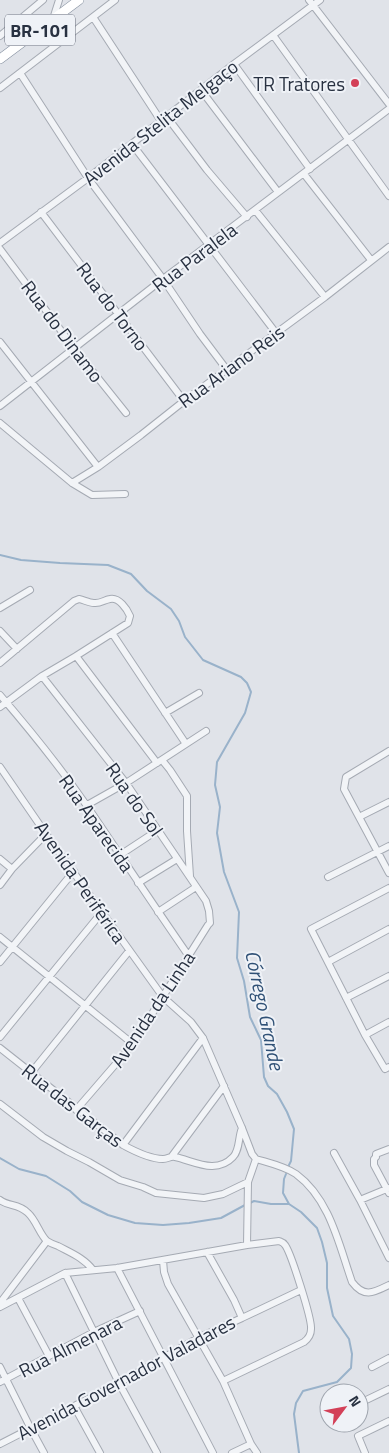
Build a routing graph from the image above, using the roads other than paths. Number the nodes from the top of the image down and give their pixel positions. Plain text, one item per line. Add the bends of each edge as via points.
1 (43, 0) edge
2 (59, 0) edge
3 (79, 0) edge
4 (115, 0) edge
5 (320, 0) edge
6 (311, 3) edge
7 (93, 17) junction
8 (53, 19) junction
9 (0, 36) edge
10 (68, 36) junction
11 (273, 36) junction
12 (0, 60) edge
13 (234, 64) junction
14 (20, 73) junction
15 (0, 88) edge
16 (201, 90) junction
17 (389, 104) edge
18 (389, 109) edge
19 (167, 117) junction
20 (161, 121) junction
21 (348, 140) junction
22 (132, 144) junction
23 (310, 169) junction
24 (304, 174) junction
25 (88, 178) junction
26 (278, 192) junction
27 (389, 196) edge
28 (255, 210) junction
29 (41, 212) junction
30 (247, 217) junction
31 (0, 243) edge
32 (209, 244) junction
33 (389, 247) edge
34 (0, 249) edge
35 (371, 260) junction
36 (163, 279) junction
37 (325, 297) junction
38 (119, 313) junction
39 (276, 333) junction
40 (0, 342) edge
41 (74, 348) junction
42 (227, 370) junction
43 (32, 382) junction
44 (184, 401) junction
45 (0, 406) edge
46 (126, 413) dead end
47 (0, 424) edge
48 (98, 467) junction
49 (72, 483) junction
50 (125, 494) dead end
51 (30, 590) dead end
52 (0, 608) edge
53 (0, 631) edge
54 (114, 631) junction
55 (17, 649) junction
56 (76, 656) junction
57 (0, 663) edge
58 (42, 676) junction
59 (199, 693) dead end
60 (0, 695) edge
61 (6, 702) junction
62 (0, 707) edge
63 (165, 713) junction
64 (206, 731) dead end
65 (186, 744) junction
66 (389, 751) edge
67 (160, 762) junction
68 (0, 766) edge
69 (126, 783) junction
70 (389, 802) edge
71 (87, 805) junction
72 (359, 817) junction
73 (158, 830) junction
74 (46, 834) junction
75 (389, 846) edge
76 (377, 852) junction
77 (120, 855) junction
78 (0, 859) edge
79 (177, 859) junction
80 (12, 869) junction
81 (74, 871) junction
82 (389, 873) edge
83 (328, 877) dead end
84 (190, 878) junction
85 (138, 883) junction
86 (0, 885) edge
87 (196, 887) junction
88 (389, 888) edge
89 (102, 912) junction
90 (158, 912) junction
91 (206, 929) joint
92 (389, 929) edge
93 (0, 937) edge
94 (12, 946) junction
95 (130, 951) junction
96 (188, 955) junction
97 (0, 962) edge
98 (328, 962) junction
99 (389, 976) edge
100 (50, 977) junction
101 (162, 997) junction
102 (346, 998) junction
103 (86, 1006) junction
104 (389, 1022) edge
105 (365, 1035) junction
106 (0, 1036) edge
107 (203, 1038) junction
108 (132, 1044) junction
109 (0, 1048) edge
110 (389, 1067) edge
111 (31, 1073) junction
112 (224, 1086) junction
113 (0, 1104) edge
114 (76, 1110) junction
115 (242, 1128) junction
116 (122, 1146) junction
117 (389, 1149) edge
118 (334, 1152) dead end
119 (172, 1156) junction
120 (256, 1160) junction
121 (248, 1182) junction
122 (388, 1190) edge
123 (360, 1200) junction
124 (1, 1204) edge
125 (47, 1241) junction
126 (247, 1244) junction
127 (207, 1252) junction
128 (389, 1258) edge
129 (163, 1260) junction
130 (117, 1268) junction
131 (93, 1270) junction
132 (65, 1273) junction
133 (389, 1285) edge
134 (301, 1290) junction
135 (18, 1298) junction
136 (0, 1303) edge
137 (0, 1308) edge
138 (140, 1311) junction
139 (242, 1318) junction
140 (94, 1332) junction
141 (198, 1338) junction
142 (49, 1356) junction
143 (164, 1358) junction
144 (389, 1358) edge
145 (0, 1367) edge
146 (372, 1367) dead end
147 (3, 1381) edge
148 (223, 1381) junction
149 (119, 1383) junction
150 (389, 1389) edge
151 (369, 1399) edge
152 (74, 1406) junction
153 (389, 1421) edge
154 (31, 1429) junction
155 (0, 1444) edge
156 (252, 1444) junction
157 (44, 1453) edge
158 (100, 1453) edge
159 (157, 1453) edge
160 (213, 1453) edge
161 (232, 1453) edge
162 (257, 1453) edge
163 (365, 1453) edge

1 - 9 street
2 - 8 street
3 - 8 highway, BR-101
4 - 7 street
5 - 6 street, Avenida Stelita Melgaço
6 - 11 street, Avenida Stelita Melgaço
6 - 17 street
7 - 10 street
7 - 20 street
8 - 10 street
8 - 12 highway, BR-101
10 - 14 street
11 - 13 street, Avenida Stelita Melgaço
11 - 21 street
13 - 16 street, Avenida Stelita Melgaço
13 - 23 street
14 - 15 street
14 - 25 street
16 - 19 street, Avenida Stelita Melgaço
16 - 26 street
18 - 21 street, Rua Paralela
19 - 20 street, Avenida Stelita Melgaço
19 - 30 street
20 - 22 street, Avenida Stelita Melgaço
21 - 23 street, Rua Paralela
21 - 27 street
22 - 25 street, Avenida Stelita Melgaço
22 - 32 street
23 - 24 street, Rua Paralela
24 - 26 street, Rua Paralela
24 - 35 street
25 - 29 street, Avenida Stelita Melgaço
25 - 36 street
26 - 28 street, Rua Paralela
28 - 30 street, Rua Paralela
28 - 37 street
29 - 31 street, Avenida Stelita Melgaço
29 - 38 street, Rua do Torno
30 - 32 street, Rua Paralela
32 - 36 street, Rua Paralela
32 - 39 street
33 - 35 street, Rua Ariano Reis
34 - 41 street, Rua do Dinamo
35 - 37 street, Rua Ariano Reis
36 - 38 street, Rua Paralela
36 - 42 street
37 - 39 street, Rua Ariano Reis
38 - 41 street, Rua Paralela
38 - 44 street, Rua do Torno
39 - 42 street, Rua Ariano Reis
40 - 43 street
41 - 43 street, Rua Paralela
41 - 46 street, Rua do Dinamo
42 - 44 street, Rua Ariano Reis
43 - 45 street, Rua Paralela
43 - 48 street
44 - 48 street, Rua Ariano Reis
47 - 49 street
48 - 49 street, Rua Ariano Reis
49 - 50 street via 92,494
51 - 52 street
53 - 55 street
54 - 55 street via 128,623 130,616 120,602 109,599 96,604 79,598
54 - 56 street
54 - 63 street
55 - 57 street
56 - 58 street
56 - 67 street
58 - 61 street
58 - 69 street, Rua do Sol
59 - 63 street
60 - 61 street, Rua Aparecida
61 - 62 street
61 - 71 street, Rua Aparecida
63 - 65 street
64 - 65 street
65 - 67 street
66 - 72 street via 346,777 344,789
67 - 69 street
67 - 84 street via 170,770 187,796
68 - 74 street, Avenida Periférica
69 - 71 street
69 - 73 street, Rua do Sol
70 - 72 street
71 - 77 street, Rua Aparecida
72 - 76 street
73 - 77 street
73 - 79 street, Rua do Sol
74 - 80 street
74 - 81 street, Avenida Periférica
75 - 76 street
76 - 82 street
76 - 83 street
77 - 85 street, Rua Aparecida
78 - 80 street
79 - 84 street, Rua do Sol
79 - 85 street
80 - 86 street
81 - 89 street, Avenida Periférica
81 - 94 street
84 - 87 street, Rua do Sol
85 - 90 street, Rua Aparecida
87 - 90 street
87 - 91 street, Rua do Sol via 209,911 210,923
88 - 98 street via 311,929
89 - 95 street, Avenida Periférica
89 - 100 street
90 - 96 street, Rua Aparecida
91 - 96 street, Avenida da Linha
92 - 98 street
93 - 94 street
94 - 97 street
94 - 100 street
95 - 101 street, Avenida Periférica
95 - 103 street
96 - 101 street, Avenida da Linha
98 - 102 street
99 - 102 street
100 - 103 street
100 - 106 street
101 - 107 street, Avenida Periférica
101 - 108 street, Avenida da Linha
102 - 105 street
103 - 108 street
103 - 111 street
104 - 105 street
105 - 110 street via 385,1070
107 - 112 street, Avenida Periférica
107 - 116 street
108 - 114 street, Avenida da Linha
109 - 111 street, Rua das Garças
111 - 114 street, Rua das Garças
112 - 115 street, Avenida Periférica
112 - 119 street
113 - 121 street via 67,1151 120,1180 156,1192 204,1198 223,1194
114 - 116 street, Rua das Garças
115 - 119 street, Rua das Garças via 236,1152 219,1166 210,1167
115 - 120 street, Avenida Periférica
116 - 119 street, Rua das Garças via 164,1159
117 - 122 street via 376,1154 374,1159
118 - 123 street
120 - 121 street
120 - 133 street via 285,1168 312,1190 328,1214 348,1272 357,1288 370,1293
121 - 126 street
122 - 123 street
123 - 128 street
124 - 125 street via 19,1206 26,1211
125 - 131 street via 82,1259
125 - 136 street
126 - 127 street
126 - 134 street via 279,1241 285,1244
127 - 129 street
127 - 139 street, Avenida Governador Valadares
129 - 130 street
129 - 141 street via 168,1284
130 - 131 street
130 - 138 street
131 - 132 street
132 - 135 street
132 - 140 street
134 - 139 street
134 - 148 street via 311,1331 307,1340
135 - 137 street
135 - 142 street
138 - 140 street, Rua Almenara
138 - 143 street
139 - 141 street, Avenida Governador Valadares
140 - 142 street, Rua Almenara
140 - 149 street
141 - 143 street, Avenida Governador Valadares
141 - 148 street
142 - 147 street, Rua Almenara
143 - 149 street, Avenida Governador Valadares
143 - 160 street
144 - 146 street
145 - 147 street
147 - 154 street
148 - 156 street
149 - 152 street, Avenida Governador Valadares
149 - 159 street
150 - 151 street
152 - 154 street, Avenida Governador Valadares
152 - 158 street
153 - 163 street via 358,1436
154 - 155 street, Avenida Governador Valadares
154 - 157 street
156 - 161 street
156 - 162 street

